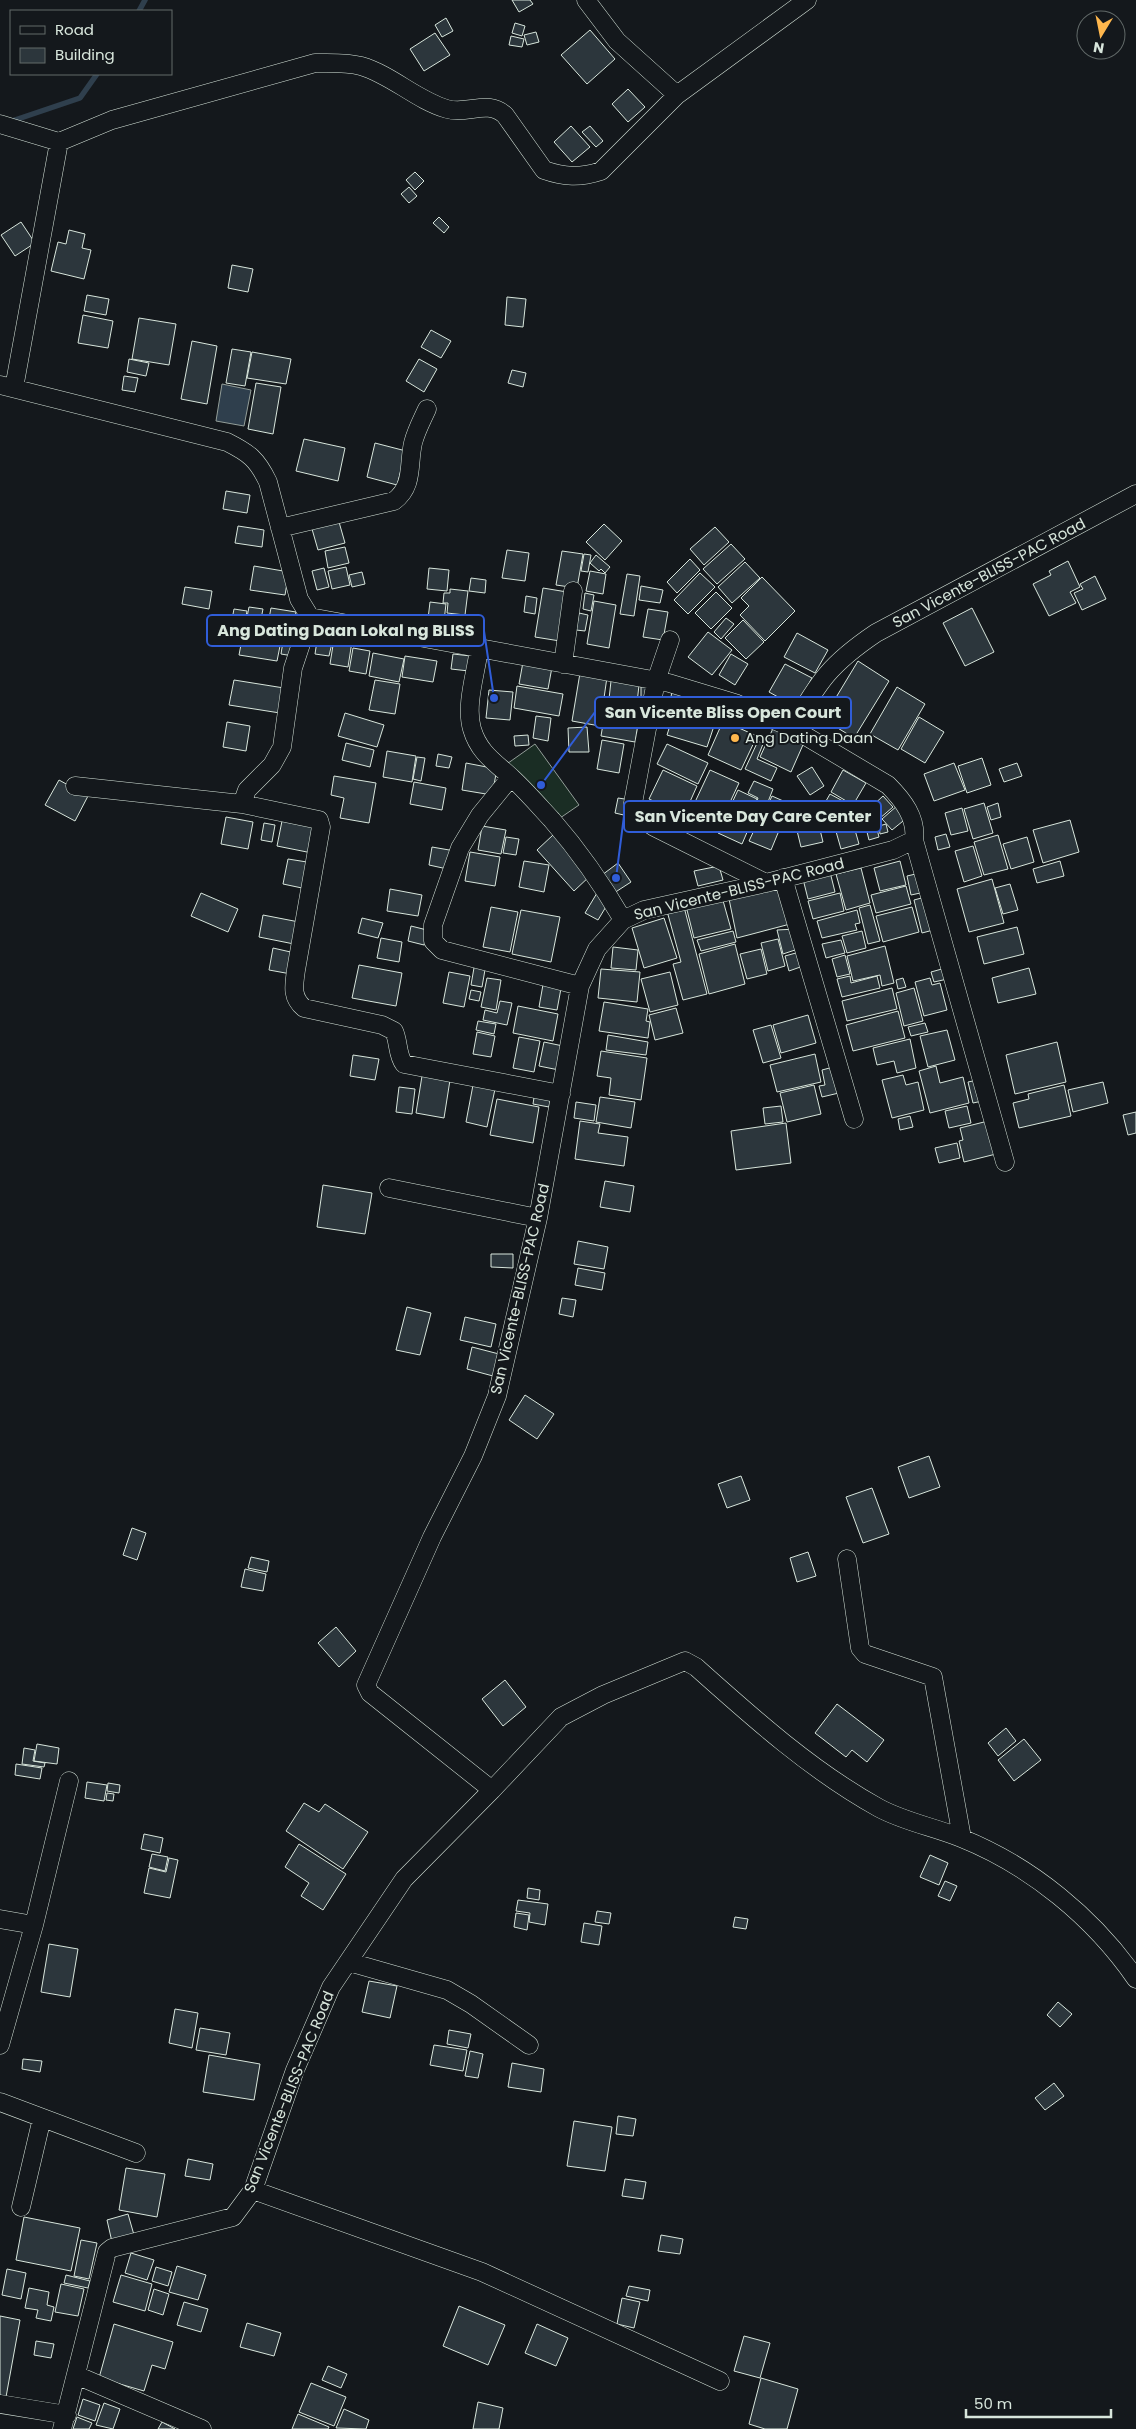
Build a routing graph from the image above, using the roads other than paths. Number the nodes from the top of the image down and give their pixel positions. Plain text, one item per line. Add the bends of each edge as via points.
1 (586, 0) edge
2 (807, 0) edge
3 (677, 95) junction
4 (0, 124) edge
5 (59, 142) junction
6 (7, 387) edge
7 (427, 409) dead end
8 (1136, 494) edge
9 (280, 528) junction
10 (573, 591) dead end
11 (310, 617) junction
12 (670, 640) dead end
13 (479, 649) junction
14 (562, 664) junction
15 (656, 681) junction
16 (792, 728) junction
17 (511, 777) junction
18 (75, 786) dead end
19 (242, 804) junction
20 (914, 840) junction
21 (775, 881) junction
22 (623, 920) junction
23 (580, 986) junction
24 (562, 1094) junction
25 (854, 1119) dead end
26 (1005, 1162) dead end
27 (389, 1188) dead end
28 (538, 1218) junction
29 (847, 1560) dead end
30 (69, 1781) dead end
31 (492, 1790) junction
32 (962, 1838) junction
33 (0, 1919) edge
34 (34, 1926) junction
35 (349, 1962) junction
36 (1136, 1979) edge
37 (0, 2045) edge
38 (530, 2045) dead end
39 (0, 2102) edge
40 (42, 2118) junction
41 (136, 2153) dead end
42 (253, 2190) junction
43 (21, 2207) dead end
44 (76, 2375) junction
45 (720, 2381) dead end
46 (0, 2404) edge
47 (65, 2422) edge
48 (202, 2429) edge

1 - 3 street via 617,41
2 - 3 street
3 - 5 street via 601,171 586,176 558,175 544,170 498,108 449,109 435,105 378,72 360,65 339,63 315,63 131,115
4 - 5 street
5 - 6 street
6 - 9 street via 227,442 246,451 260,464 268,482
7 - 9 street via 413,443 408,483 394,501
8 - 16 street, San Vicente-BLISS-PAC Road via 856,646 828,670
9 - 11 street via 299,599
10 - 14 street
11 - 13 street
11 - 19 street via 293,668 282,747 272,765 246,790
12 - 15 street
13 - 14 street
13 - 17 street via 470,708 472,729 485,755
14 - 15 street
15 - 16 street via 710,694
15 - 21 street via 633,803 636,812 654,827
16 - 20 street via 888,785 901,798 911,816
17 - 22 street via 584,860
17 - 23 street via 480,815 460,848 433,925 433,941 442,950
18 - 19 street
19 - 24 street via 314,818 319,820 321,827 296,970 294,994 297,1002 304,1008 394,1031 404,1064
20 - 21 street, San Vicente-BLISS-PAC Road via 892,850
20 - 26 street
21 - 22 street, San Vicente-BLISS-PAC Road via 644,910
21 - 25 street
22 - 23 street, San Vicente-BLISS-PAC Road via 597,949
23 - 24 street, San Vicente-BLISS-PAC Road
24 - 28 street, San Vicente-BLISS-PAC Road
27 - 28 street
28 - 31 street, San Vicente-BLISS-PAC Road via 497,1396 473,1456 432,1537 366,1685 370,1693
29 - 32 street via 860,1648 865,1654 933,1677
30 - 34 street
31 - 32 street via 561,1717 603,1695 685,1661 804,1759 880,1808
31 - 35 street, San Vicente-BLISS-PAC Road via 404,1879
32 - 36 street via 1028,1873 1072,1906 1117,1952
33 - 34 street
34 - 37 street
35 - 38 street via 447,1990
35 - 42 street, San Vicente-BLISS-PAC Road via 330,1987 294,2070
39 - 40 street
40 - 41 street
40 - 43 street
42 - 44 street, San Vicente-BLISS-PAC Road via 233,2216 107,2252
42 - 45 street via 482,2272
44 - 47 street, San Vicente-BLISS-PAC Road
44 - 48 street
46 - 47 street

